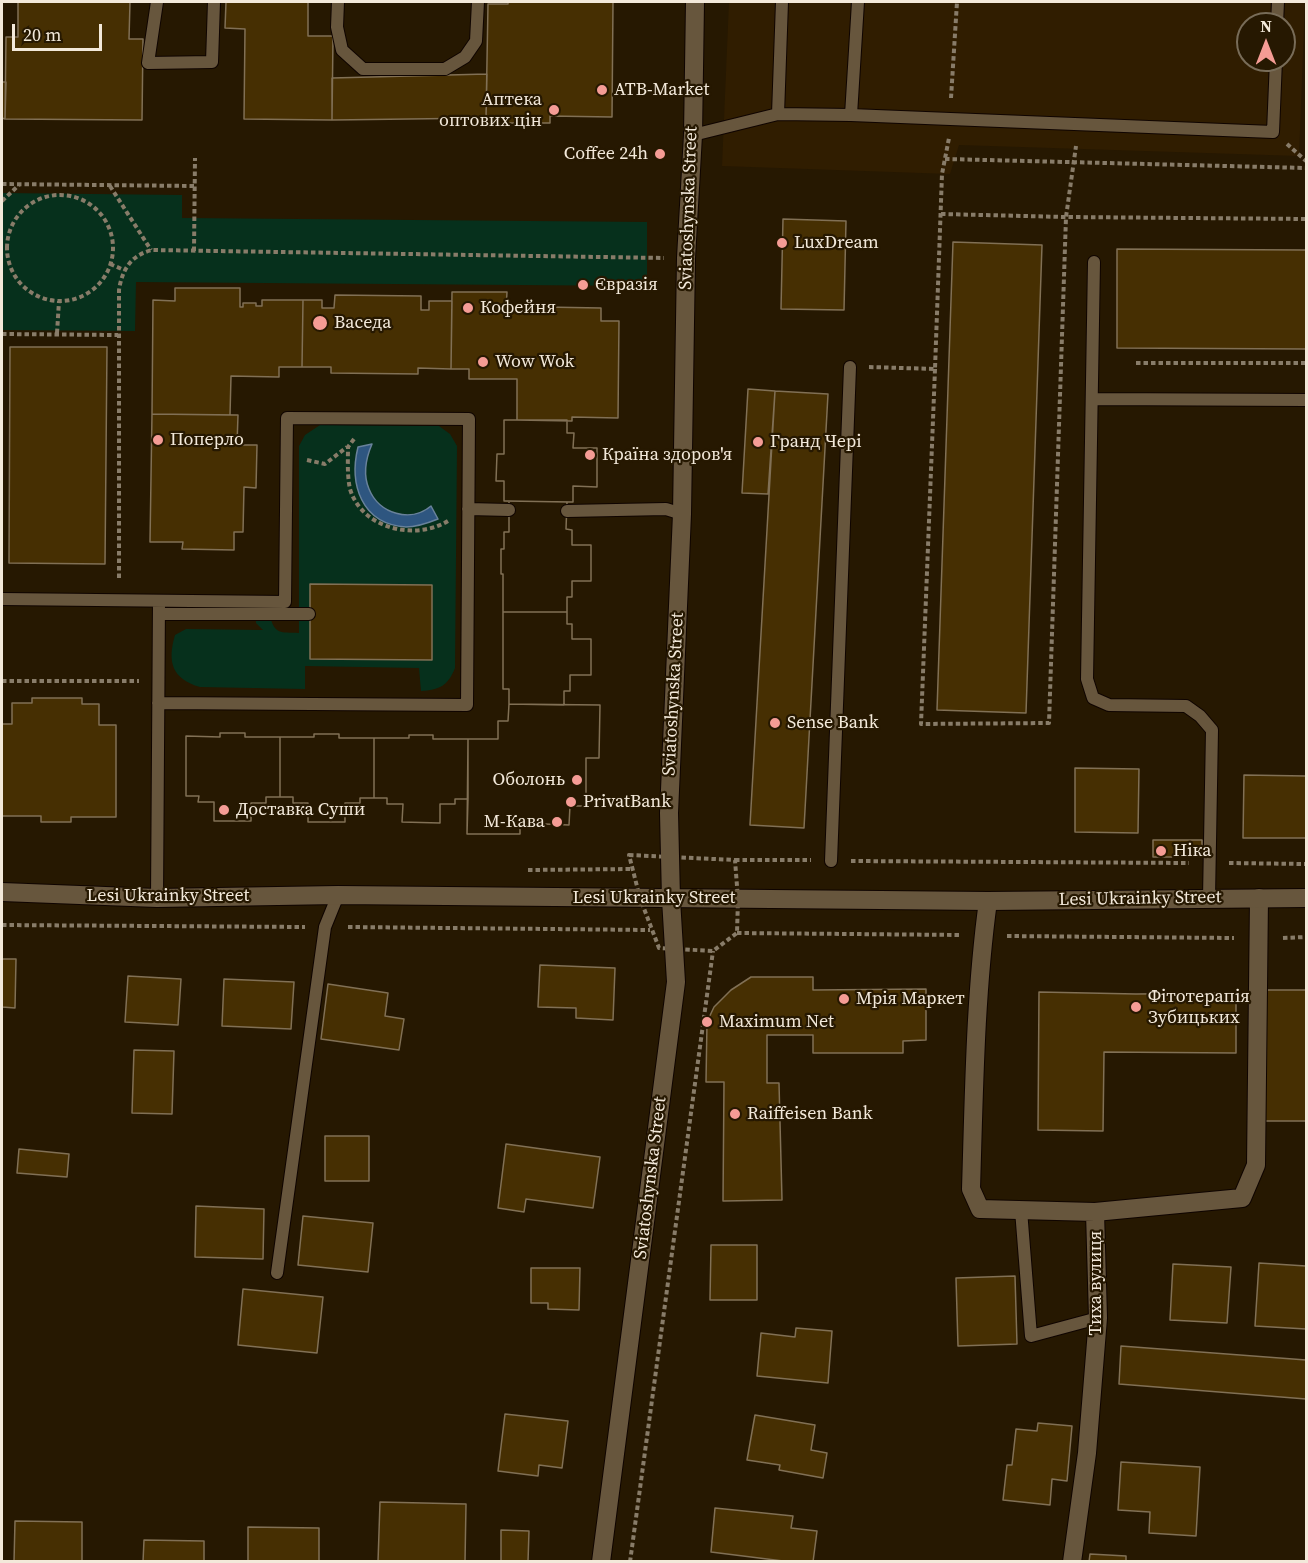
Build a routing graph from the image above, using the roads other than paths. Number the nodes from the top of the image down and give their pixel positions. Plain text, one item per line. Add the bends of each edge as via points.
1 (157, 2) edge
2 (214, 2) edge
3 (338, 2) edge
4 (478, 2) edge
5 (695, 2) edge
6 (782, 2) edge
7 (858, 2) edge
8 (1276, 72) edge
9 (778, 114) junction
10 (851, 115) junction
11 (693, 135) junction
12 (1094, 262) dead end
13 (850, 367) road end
14 (1092, 399) junction
15 (1306, 400) edge
16 (468, 509) junction
17 (508, 510) dead end
18 (567, 511) dead end
19 (682, 514) junction
20 (2, 599) edge
21 (159, 601) junction
22 (159, 614) junction
23 (309, 614) dead end
24 (158, 703) junction
25 (831, 861) road end
26 (2, 892) edge
27 (338, 895) junction
28 (157, 898) junction
29 (1209, 898) junction
30 (1259, 898) junction
31 (1306, 898) edge
32 (671, 899) junction
33 (988, 901) junction
34 (1021, 1210) junction
35 (1095, 1212) junction
36 (277, 1273) dead end
37 (1098, 1318) junction
38 (602, 1562) edge
39 (1072, 1562) edge

1 - 2 lane via 148,63 212,62
3 - 4 lane via 337,27 342,50 363,69 445,69 465,57 476,41
5 - 11 street, Sviatoshynska Street
6 - 9 lane
7 - 10 lane
8 - 10 lane via 1273,132
9 - 10 lane
9 - 11 lane
11 - 19 street, Sviatoshynska Street via 686,258
12 - 14 lane
13 - 25 lane
14 - 15 lane
14 - 29 lane via 1087,680 1093,698 1109,705 1186,706 1212,730
16 - 17 lane
16 - 21 lane via 469,419 286,418 285,602
16 - 24 lane via 467,705
18 - 19 lane via 666,509
19 - 32 street, Sviatoshynska Street via 669,813
20 - 21 lane
21 - 22 lane
22 - 23 lane
22 - 24 lane
24 - 28 lane
26 - 28 street, Lesi Ukrainky Street
27 - 28 street, Lesi Ukrainky Street
27 - 32 street, Lesi Ukrainky Street
27 - 36 lane via 325,927
29 - 30 street, Lesi Ukrainky Street
29 - 33 street, Lesi Ukrainky Street
30 - 31 street, Lesi Ukrainky Street
30 - 35 street via 1256,1165 1242,1198
32 - 33 street, Lesi Ukrainky Street
32 - 38 street, Sviatoshynska Street via 676,982
33 - 34 street, Тиха вулиця via 975,1046 971,1189 980,1209
34 - 35 street, Тиха вулиця
34 - 37 lane via 1031,1336
35 - 37 street, Тиха вулиця
37 - 39 street, Тиха вулиця via 1088,1453

